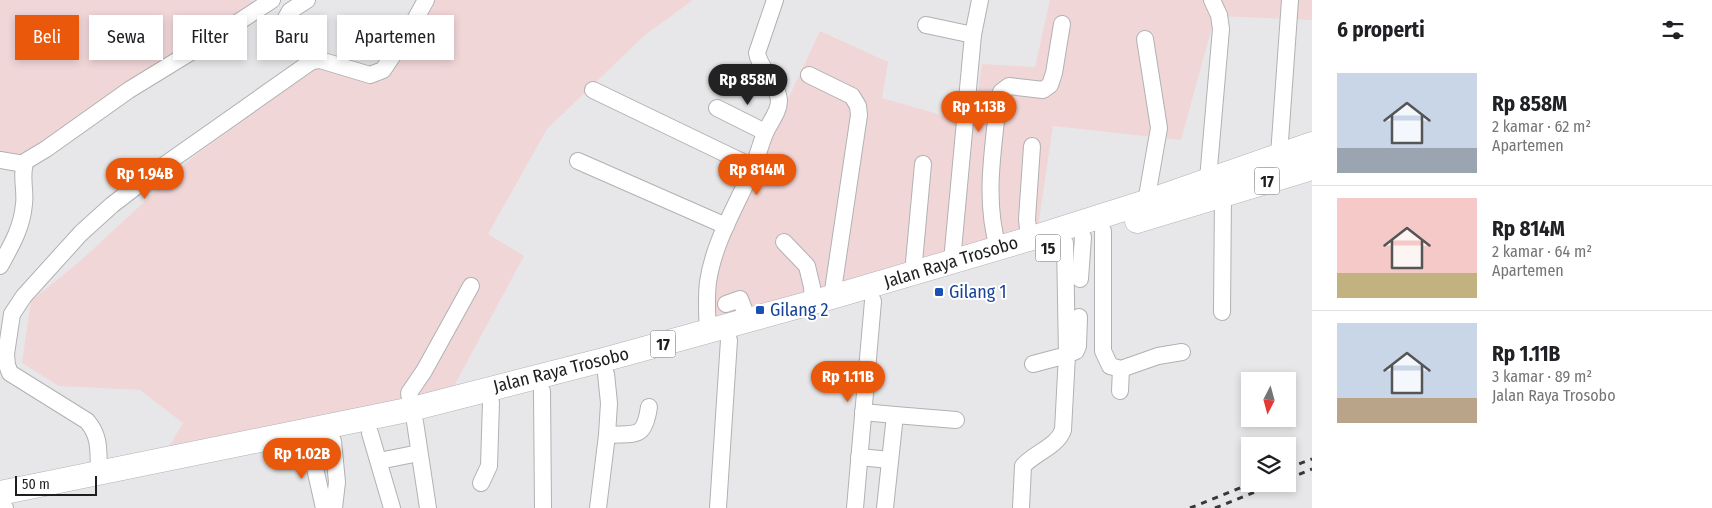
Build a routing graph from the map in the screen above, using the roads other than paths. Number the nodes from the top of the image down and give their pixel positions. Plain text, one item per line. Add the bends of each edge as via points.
1 (272, 0) edge
2 (307, 0) edge
3 (426, 0) edge
4 (775, 0) edge
5 (980, 0) edge
6 (1212, 0) edge
7 (1290, 0) edge
8 (1062, 24) dead end
9 (926, 25) dead end
10 (973, 35) junction
11 (1145, 39) dead end
12 (312, 61) junction
13 (809, 75) dead end
14 (593, 90) dead end
15 (717, 108) dead end
16 (766, 132) junction
17 (1312, 144) edge
18 (1032, 146) dead end
19 (1279, 155) junction
20 (0, 160) edge
21 (578, 161) dead end
22 (923, 164) dead end
23 (753, 167) junction
24 (1312, 168) edge
25 (24, 171) junction
26 (1215, 187) junction
27 (1146, 202) junction
28 (726, 226) junction
29 (1084, 237) junction
30 (1029, 239) junction
31 (784, 242) dead end
32 (998, 247) junction
33 (952, 261) junction
34 (0, 266) edge
35 (914, 273) junction
36 (1080, 279) dead end
37 (471, 286) dead end
38 (823, 299) junction
39 (872, 301) junction
40 (726, 304) dead end
41 (6, 310) edge
42 (1222, 312) dead end
43 (1079, 317) dead end
44 (748, 320) junction
45 (708, 332) junction
46 (729, 340) junction
47 (1182, 352) dead end
48 (1067, 355) junction
49 (1033, 364) dead end
50 (1121, 370) junction
51 (5, 372) edge
52 (606, 374) junction
53 (542, 390) junction
54 (1120, 392) dead end
55 (491, 402) junction
56 (649, 407) dead end
57 (863, 412) junction
58 (414, 415) junction
59 (895, 415) junction
60 (956, 420) dead end
61 (370, 433) junction
62 (607, 435) junction
63 (333, 441) junction
64 (310, 446) junction
65 (419, 453) junction
66 (859, 457) junction
67 (890, 460) junction
68 (379, 461) junction
69 (99, 473) junction
70 (481, 483) dead end
71 (2, 504) edge
72 (324, 508) edge
73 (334, 508) edge
74 (392, 508) edge
75 (428, 508) edge
76 (543, 508) edge
77 (598, 508) edge
78 (718, 508) edge
79 (855, 508) edge
80 (885, 508) edge
81 (1021, 508) edge

1 - 25 street via 129,90 26,161
2 - 12 street via 290,11 286,22
3 - 12 street via 383,70 370,75 320,60
4 - 16 street via 757,52 778,96 778,108
5 - 10 street
6 - 26 street via 1221,29
7 - 19 street
8 - 32 street via 1050,85 1043,90 1009,86 1001,92 990,184
9 - 10 street
10 - 33 street
11 - 27 street via 1159,128
12 - 41 street via 112,205 65,250 24,296
13 - 38 street via 852,96 860,115
14 - 23 street
15 - 16 street
16 - 23 street
17 - 19 highway, Jalan Raya Trosobo / 17
18 - 30 street via 1026,219
19 - 26 highway, Jalan Raya Trosobo / 17
20 - 25 street
21 - 28 street
22 - 35 street
23 - 28 street
24 - 26 highway, Jalan Raya Trosobo / 17
25 - 34 street via 21,225
26 - 27 highway, Jalan Raya Trosobo / 17
26 - 29 highway, Jalan Raya Trosobo / 15
26 - 42 street
27 - 30 highway, Jalan Raya Trosobo / 17
28 - 45 street via 708,282
29 - 36 street
29 - 39 highway, Jalan Raya Trosobo / 15
29 - 48 street
29 - 50 street via 1103,351 1110,366
30 - 32 highway, Jalan Raya Trosobo / 17
31 - 38 street via 807,266 812,287
32 - 33 highway, Jalan Raya Trosobo / 17
33 - 35 highway, Jalan Raya Trosobo / 17
35 - 38 highway, Jalan Raya Trosobo / 17
37 - 58 street via 409,393
38 - 44 highway, Jalan Raya Trosobo / 17
39 - 46 highway, Jalan Raya Trosobo / 17
39 - 57 street
40 - 44 street via 740,299
41 - 51 street
43 - 48 street via 1078,346 1076,351
44 - 45 highway, Jalan Raya Trosobo / 17
45 - 58 highway, Jalan Raya Trosobo / 17
46 - 52 highway, Jalan Raya Trosobo / 17
46 - 78 street
47 - 50 street via 1158,356
48 - 49 street
48 - 81 street via 1063,430 1058,440 1023,466
50 - 54 street
51 - 69 street via 87,421 98,437
52 - 53 highway, Jalan Raya Trosobo / 17
52 - 62 street via 609,403
53 - 55 highway, Jalan Raya Trosobo / 17
53 - 76 street
55 - 58 highway, Jalan Raya Trosobo / 17
55 - 70 street via 489,466
56 - 62 street via 647,423 638,433
57 - 59 street
57 - 66 street
58 - 61 highway, Jalan Raya Trosobo / 17
58 - 65 street
58 - 69 highway, Jalan Raya Trosobo / 17
59 - 60 street
59 - 67 street
61 - 63 highway, Jalan Raya Trosobo / 17
61 - 68 street
62 - 77 street
63 - 64 highway, Jalan Raya Trosobo / 17
63 - 73 street via 337,482
64 - 71 highway, Jalan Raya Trosobo / 17
64 - 72 street
65 - 68 street
65 - 75 street
66 - 67 street
66 - 79 street
67 - 80 street
68 - 74 street
69 - 71 highway, Jalan Raya Trosobo / 17

